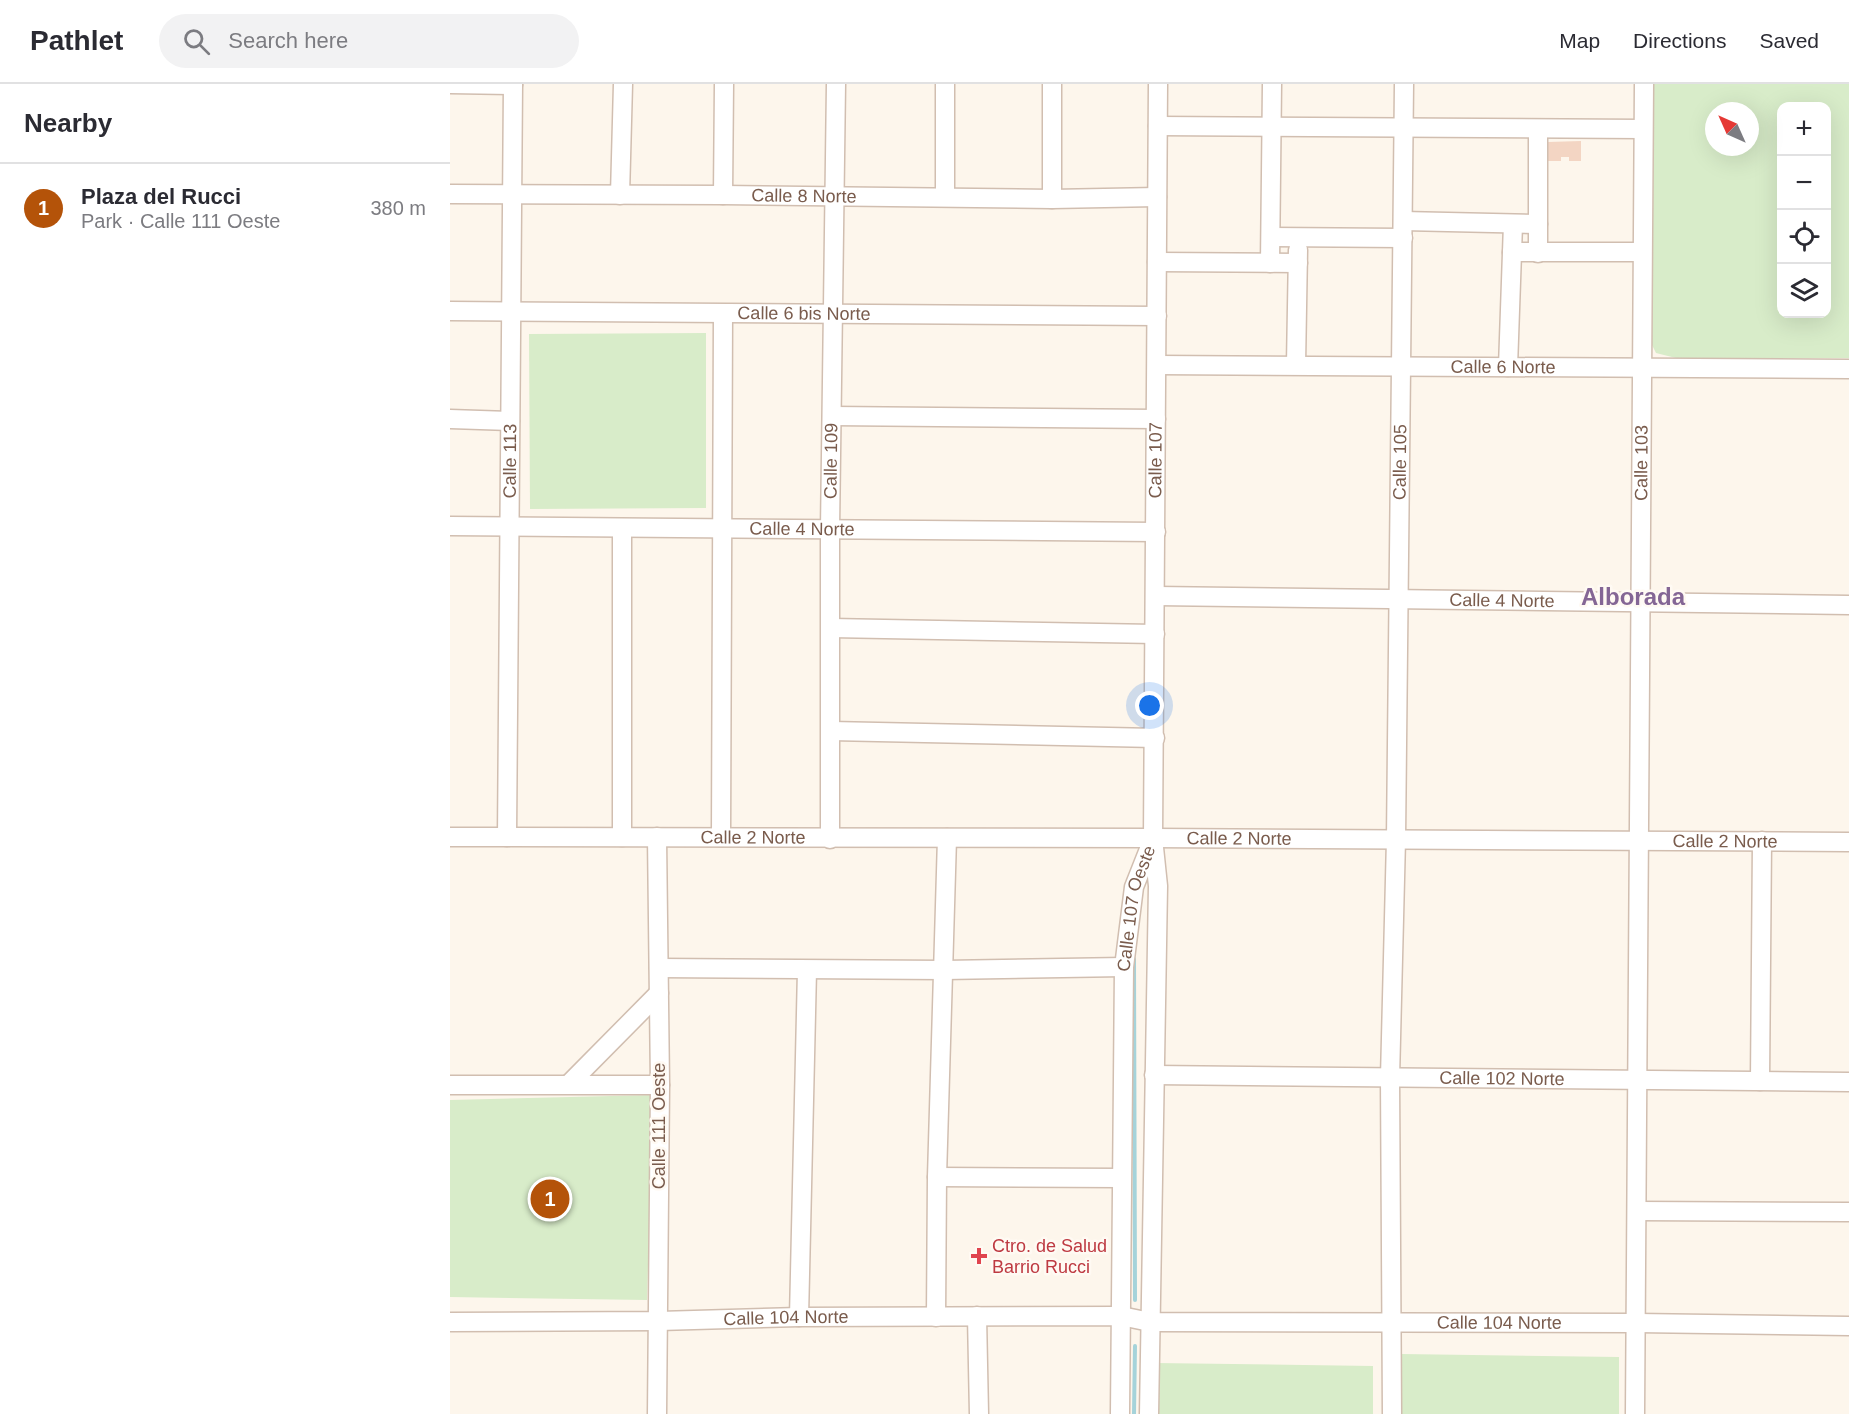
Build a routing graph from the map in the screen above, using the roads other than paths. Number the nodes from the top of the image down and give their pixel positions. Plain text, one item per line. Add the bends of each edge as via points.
1 (450, 84) edge
2 (623, 84) edge
3 (724, 84) edge
4 (836, 84) edge
5 (945, 84) edge
6 (1052, 84) edge
7 (1158, 84) edge
8 (1272, 84) edge
9 (1404, 84) edge
10 (1644, 84) edge
11 (513, 85) edge
12 (1158, 126) junction
13 (1272, 127) junction
14 (1404, 127) junction
15 (1538, 129) junction
16 (1643, 129) junction
17 (450, 194) edge
18 (512, 195) junction
19 (620, 195) junction
20 (723, 195) junction
21 (834, 196) junction
22 (945, 197) junction
23 (1157, 197) junction
24 (1052, 199) junction
25 (1513, 224) junction
26 (1538, 224) junction
27 (1403, 229) junction
28 (1271, 237) junction
29 (1299, 237) junction
30 (1512, 252) junction
31 (1642, 252) junction
32 (1538, 253) junction
33 (1157, 262) junction
34 (1270, 262) junction
35 (1298, 263) junction
36 (450, 311) edge
37 (511, 312) junction
38 (723, 314) junction
39 (833, 314) junction
40 (1157, 316) junction
41 (1156, 364) junction
42 (1296, 365) junction
43 (1401, 366) junction
44 (1508, 367) junction
45 (1642, 367) junction
46 (1849, 369) edge
47 (832, 416) junction
48 (450, 419) edge
49 (1156, 419) junction
50 (510, 421) junction
51 (450, 526) edge
52 (509, 526) junction
53 (622, 528) junction
54 (722, 528) junction
55 (830, 529) junction
56 (1156, 532) junction
57 (1156, 596) junction
58 (1399, 599) junction
59 (1641, 602) junction
60 (1849, 605) edge
61 (831, 628) junction
62 (1155, 633) junction
63 (831, 731) junction
64 (1155, 738) junction
65 (450, 837) edge
66 (507, 837) junction
67 (622, 837) junction
68 (657, 837) junction
69 (721, 837) junction
70 (947, 838) junction
71 (1154, 838) junction
72 (830, 839) junction
73 (1396, 839) junction
74 (1640, 841) junction
75 (1762, 842) junction
76 (1849, 842) edge
77 (1124, 967) junction
78 (659, 968) junction
79 (807, 970) junction
80 (944, 970) junction
81 (659, 993) junction
82 (1154, 1075) junction
83 (1390, 1078) junction
84 (1638, 1080) junction
85 (1760, 1081) junction
86 (1849, 1082) edge
87 (569, 1084) junction
88 (450, 1085) edge
89 (660, 1085) junction
90 (937, 1177) junction
91 (1121, 1178) junction
92 (1637, 1211) junction
93 (1849, 1212) edge
94 (977, 1316) junction
95 (1121, 1316) junction
96 (799, 1317) junction
97 (936, 1317) junction
98 (659, 1321) junction
99 (450, 1322) edge
100 (1150, 1322) junction
101 (1392, 1323) junction
102 (1636, 1323) junction
103 (1849, 1326) edge
104 (657, 1414) edge
105 (980, 1414) edge
106 (1120, 1414) edge
107 (1149, 1414) edge
108 (1392, 1414) edge
109 (1635, 1414) edge

1 - 11 street
2 - 19 street
3 - 20 street
4 - 21 street, Calle 109
5 - 22 street
6 - 24 street
7 - 12 street, Calle 107
8 - 13 street
9 - 14 street, Calle 105
10 - 16 street, Calle 103
11 - 18 street, Calle 113
12 - 13 street
12 - 23 street, Calle 107
13 - 14 street
13 - 28 street
14 - 15 street
14 - 27 street, Calle 105
15 - 16 street
15 - 26 street
16 - 31 street, Calle 103
17 - 18 street, Calle 8 Norte
18 - 19 street, Calle 8 Norte
18 - 37 street, Calle 113
19 - 20 street, Calle 8 Norte
20 - 21 street, Calle 8 Norte
21 - 22 street, Calle 8 Norte
21 - 39 street, Calle 109
22 - 24 street, Calle 8 Norte
23 - 24 street, Calle 8 Norte
23 - 33 street, Calle 107
25 - 26 street
25 - 27 street
25 - 30 street
26 - 32 street
27 - 29 street
27 - 43 street, Calle 105
28 - 29 street
28 - 34 street
29 - 35 street
30 - 32 street
30 - 44 street
31 - 32 street
31 - 45 street, Calle 103
33 - 34 street
33 - 40 street, Calle 107
34 - 35 street
35 - 42 street
36 - 37 street, Calle 6 bis Norte
37 - 38 street, Calle 6 bis Norte
37 - 50 street, Calle 113
38 - 39 street, Calle 6 bis Norte
38 - 54 street
39 - 40 street, Calle 6 bis Norte
39 - 47 street, Calle 109
40 - 41 street, Calle 107
41 - 42 street, Calle 6 Norte
41 - 49 street, Calle 107
42 - 43 street, Calle 6 Norte
43 - 44 street, Calle 6 Norte
43 - 58 street, Calle 105
44 - 45 street, Calle 6 Norte
45 - 46 street, Calle 6 Norte
45 - 59 street, Calle 103
47 - 49 street
47 - 55 street, Calle 109
48 - 50 street
49 - 56 street, Calle 107
50 - 52 street, Calle 113
51 - 52 street, Calle 4 Norte
52 - 53 street, Calle 4 Norte
52 - 66 street, Calle 113
53 - 54 street, Calle 4 Norte
53 - 67 street
54 - 55 street, Calle 4 Norte
54 - 69 street
55 - 56 street, Calle 4 Norte
55 - 61 street, Calle 109
56 - 57 street, Calle 107
57 - 58 street, Calle 4 Norte
57 - 62 street, Calle 107
58 - 59 street, Calle 4 Norte
58 - 73 street, Calle 105
59 - 60 street, Calle 4 Norte
59 - 74 street, Calle 103
61 - 62 street
61 - 63 street, Calle 109
62 - 64 street, Calle 107
63 - 64 street
63 - 72 street, Calle 109
64 - 71 street, Calle 107
65 - 66 street, Calle 2 Norte
66 - 67 street, Calle 2 Norte
67 - 68 street, Calle 2 Norte
68 - 69 street, Calle 2 Norte
68 - 78 street, Calle 111 Oeste
69 - 72 street, Calle 2 Norte
70 - 71 street, Calle 2 Norte
70 - 72 street, Calle 2 Norte
70 - 80 street
71 - 73 street, Calle 2 Norte
71 - 77 street, Calle 107 Oeste via 1134,887
71 - 82 street, Calle 107 Oeste via 1158,886
73 - 74 street, Calle 2 Norte
73 - 83 street, Calle 105
74 - 75 street, Calle 2 Norte
74 - 84 street, Calle 103
75 - 76 street, Calle 2 Norte
75 - 85 street
77 - 80 street
77 - 91 street, Calle 107 Oeste
78 - 79 street
78 - 81 street, Calle 111 Oeste
79 - 80 street
79 - 96 street
80 - 90 street
81 - 87 street
81 - 89 street, Calle 111 Oeste
82 - 83 street, Calle 102 Norte
82 - 100 street, Calle 107 Oeste
83 - 84 street, Calle 102 Norte
83 - 101 street, Calle 105
84 - 85 street, Calle 102 Norte
84 - 92 street, Calle 103
85 - 86 street, Calle 102 Norte
87 - 88 street
87 - 89 street
89 - 98 street, Calle 111 Oeste
90 - 91 street
90 - 97 street
91 - 95 street, Calle 107 Oeste
92 - 93 street
92 - 102 street, Calle 103
94 - 95 street, Calle 104 Norte
94 - 97 street, Calle 104 Norte
94 - 105 street
95 - 100 street, Calle 104 Norte
95 - 106 street, Calle 107 Oeste
96 - 97 street, Calle 104 Norte
96 - 98 street, Calle 104 Norte
98 - 99 street, Calle 104 Norte
98 - 104 street, Calle 111 Oeste
100 - 101 street, Calle 104 Norte
100 - 107 street, Calle 107 Oeste
101 - 102 street, Calle 104 Norte
101 - 108 street, Calle 105
102 - 103 street, Calle 104 Norte
102 - 109 street, Calle 103

